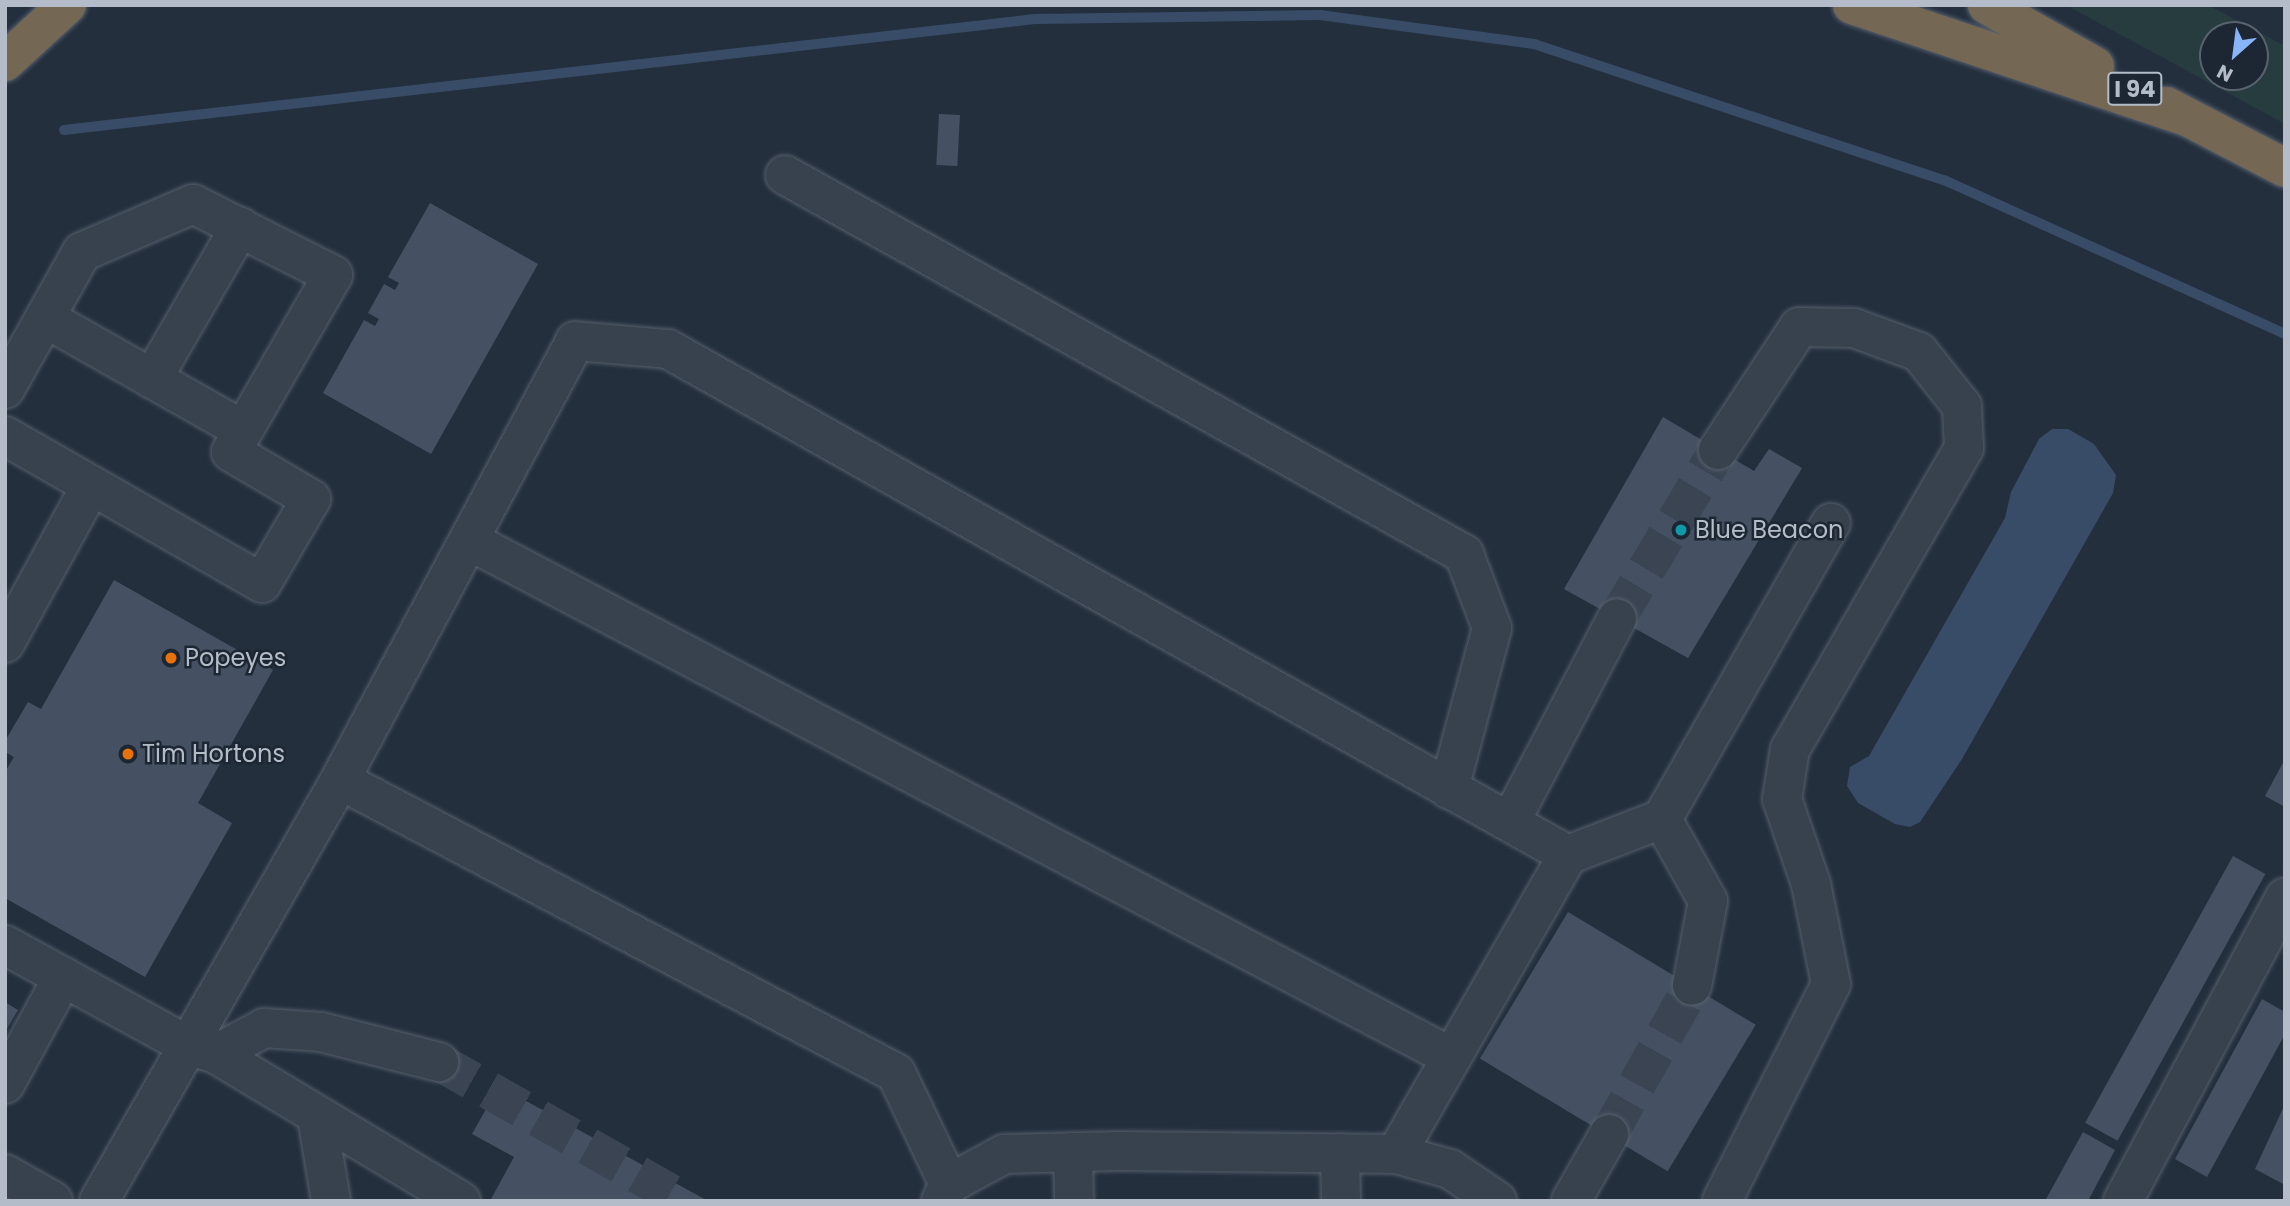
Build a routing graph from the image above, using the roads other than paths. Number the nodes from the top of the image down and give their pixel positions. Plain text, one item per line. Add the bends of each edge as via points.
1 (67, 5) edge
2 (1852, 5) edge
3 (1987, 5) edge
4 (5, 62) edge
5 (2187, 117) junction
6 (2285, 167) edge
7 (785, 174) dead end
8 (240, 227) junction
9 (45, 318) junction
10 (152, 379) junction
11 (5, 389) edge
12 (243, 430) junction
13 (5, 436) edge
14 (1718, 450) tunnel mouth
15 (91, 486) junction
16 (1830, 523) dead end
17 (470, 541) junction
18 (1617, 618) tunnel mouth
19 (5, 643) edge
20 (340, 780) junction
21 (1449, 789) junction
22 (1662, 819) junction
23 (1510, 822) junction
24 (1568, 855) junction
25 (2281, 918) edge
26 (8, 953) edge
27 (63, 977) junction
28 (1692, 986) tunnel mouth
29 (201, 1049) junction
30 (1451, 1057) junction
31 (439, 1062) tunnel mouth
32 (5, 1084) edge
33 (317, 1117) junction
34 (1609, 1133) tunnel mouth
35 (1073, 1152) junction
36 (1340, 1153) junction
37 (1396, 1154) junction
38 (5, 1174) edge
39 (946, 1192) edge
40 (53, 1201) edge
41 (99, 1201) edge
42 (331, 1201) edge
43 (461, 1201) edge
44 (1074, 1201) edge
45 (1341, 1201) edge
46 (1497, 1201) edge
47 (1571, 1201) edge
48 (1723, 1201) edge
49 (2123, 1201) edge

1 - 4 highway
2 - 5 highway
3 - 5 highway, I 94
5 - 6 highway, I 94
7 - 21 street via 1464,554 1492,628
8 - 9 street via 193,204 82,252
8 - 10 street
8 - 12 street via 333,275
9 - 10 street
9 - 11 street
10 - 12 street
12 - 15 street via 231,452 312,499 262,583
13 - 15 street
14 - 48 street via 1799,327 1854,328 1919,352 1962,406 1964,448 1790,749 1782,799 1811,884 1830,984
15 - 19 street
16 - 22 street
17 - 20 street
17 - 21 street via 575,341 668,349
17 - 30 street
18 - 23 street
20 - 29 street
20 - 39 street via 896,1073
21 - 23 street
22 - 24 street
22 - 28 street via 1708,901
23 - 24 street
24 - 30 street
25 - 49 street
26 - 27 street
27 - 29 street
27 - 32 street
29 - 31 street via 264,1028 321,1032
29 - 33 street
29 - 41 street
30 - 37 street
33 - 42 street
33 - 43 street
34 - 47 street
35 - 36 street
35 - 39 street via 1004,1154
35 - 44 street
36 - 37 street
36 - 45 street
37 - 46 street via 1450,1169
38 - 40 street

